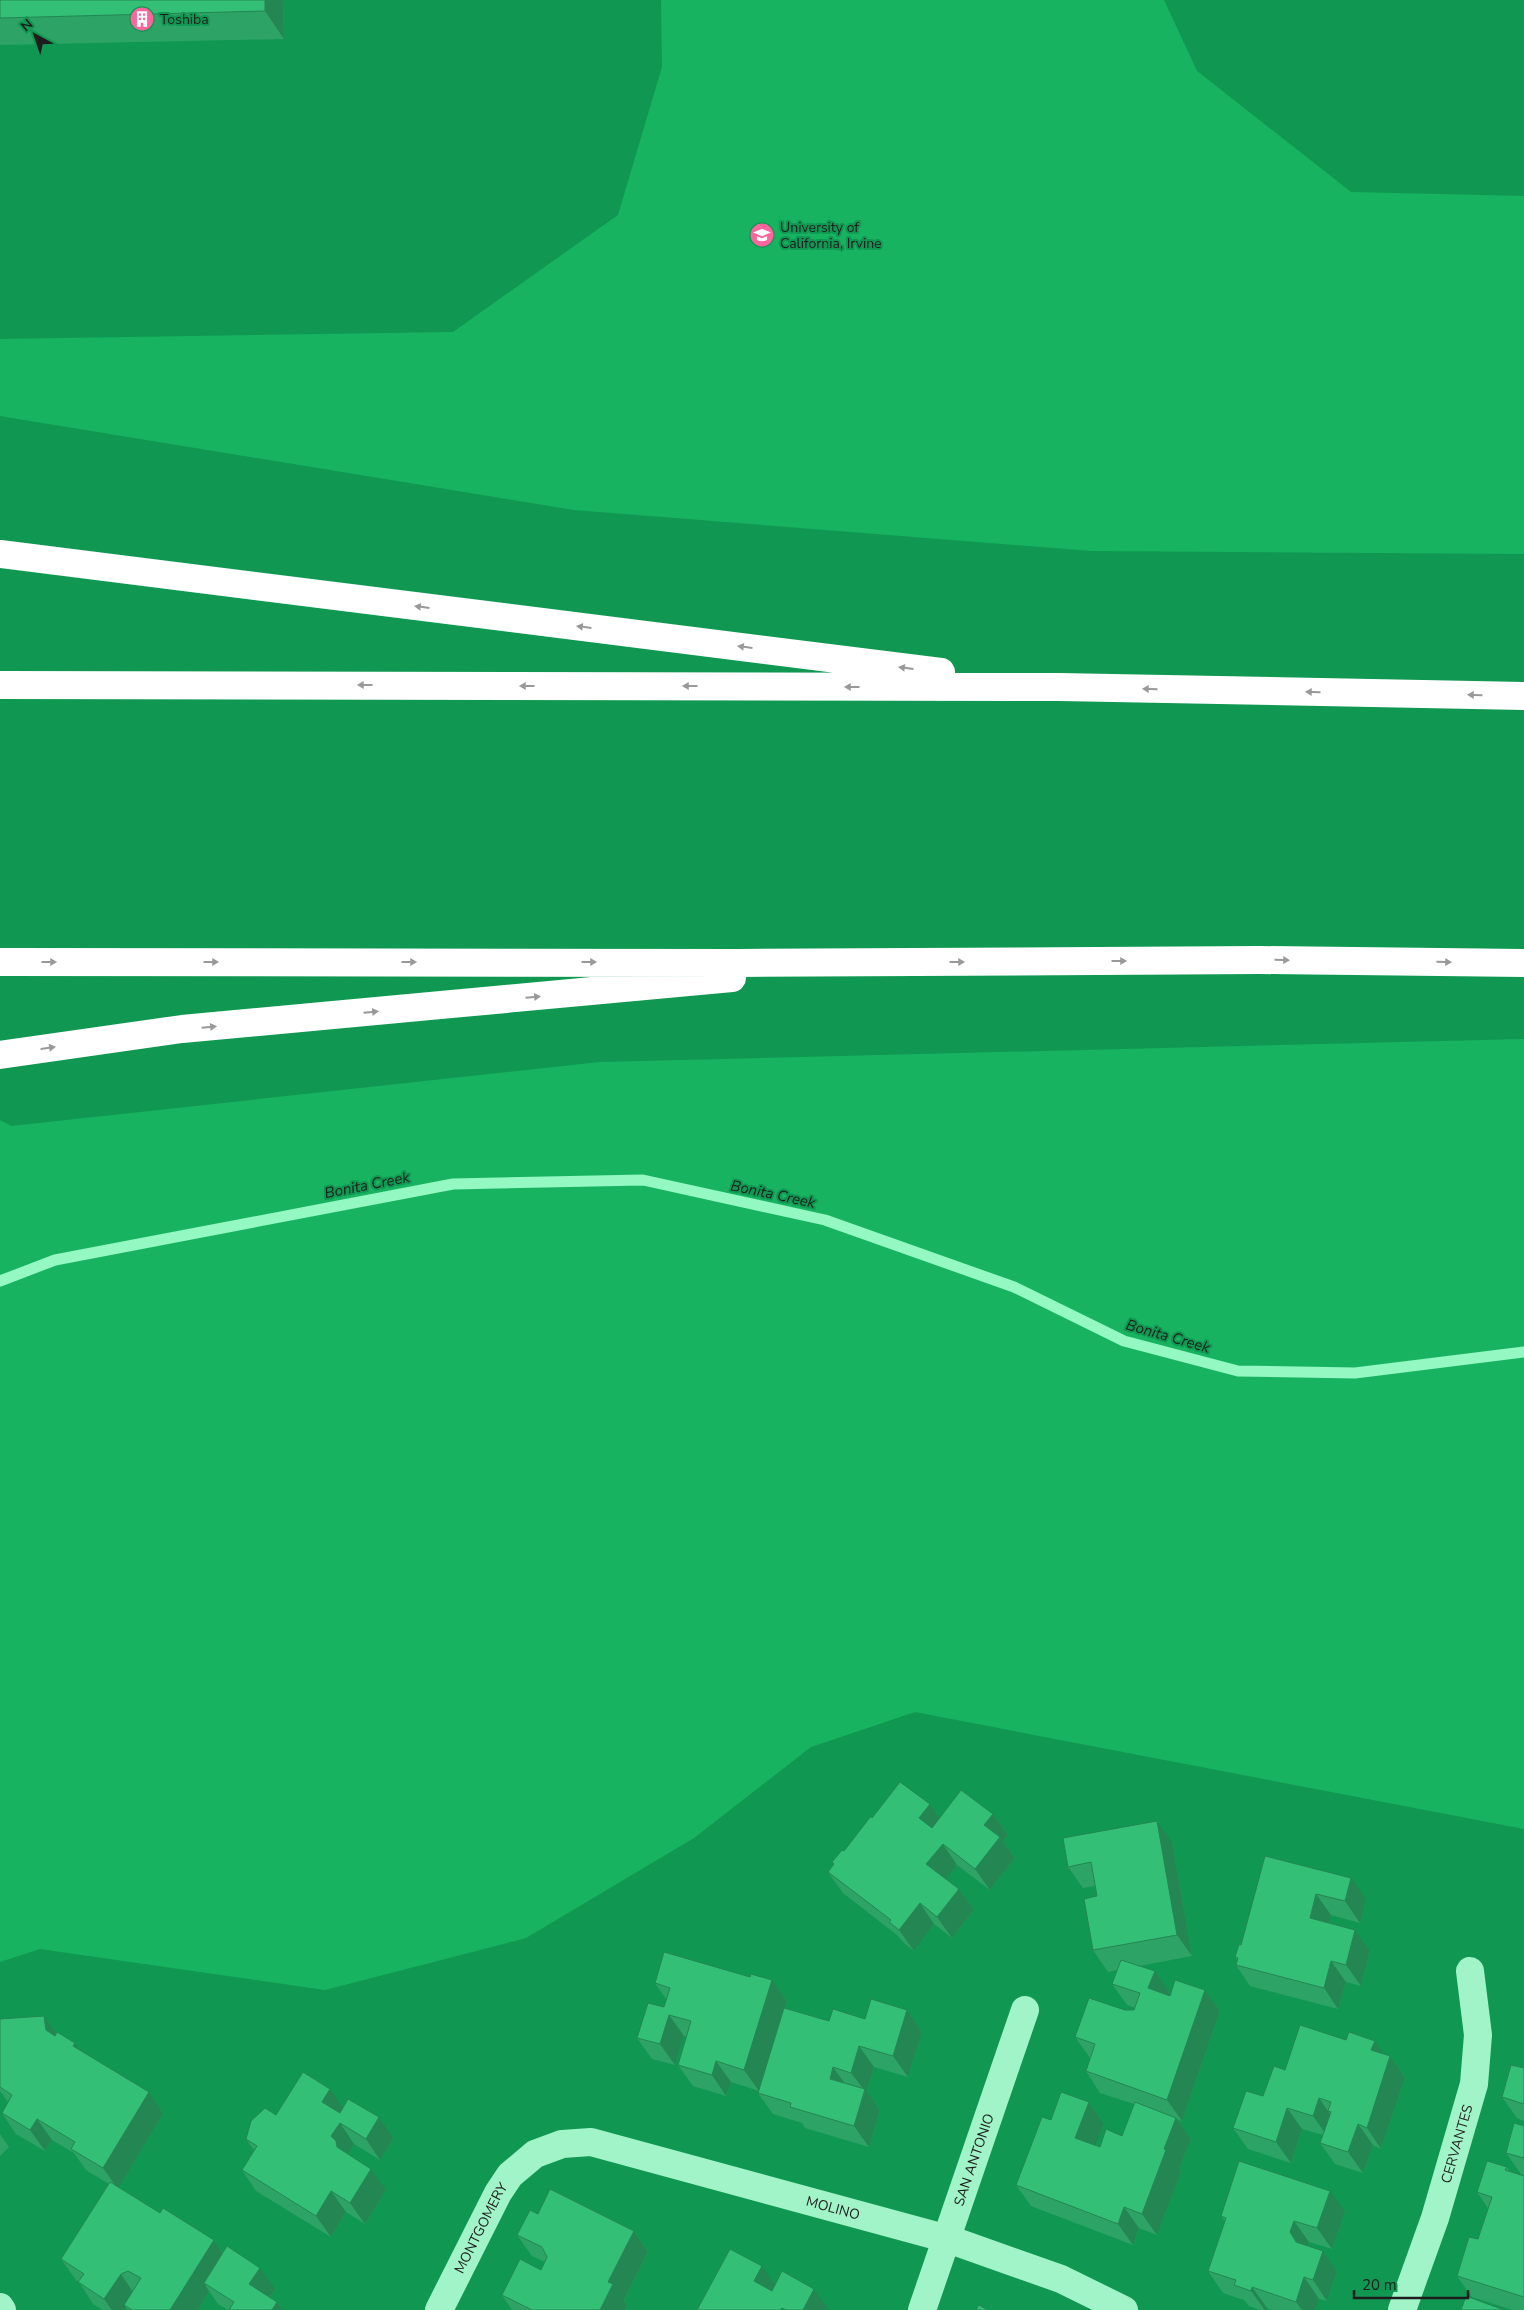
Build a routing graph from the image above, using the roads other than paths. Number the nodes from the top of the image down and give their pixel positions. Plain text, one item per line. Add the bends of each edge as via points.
1 (0, 554) edge
2 (0, 685) edge
3 (1059, 687) junction
4 (1524, 696) edge
5 (0, 962) edge
6 (908, 962) junction
7 (1524, 964) edge
8 (0, 1055) edge
9 (1470, 1971) dead end
10 (1025, 2010) dead end
11 (535, 2154) joint
12 (948, 2239) junction
13 (0, 2307) edge
14 (2, 2310) edge
15 (439, 2310) edge
16 (922, 2310) edge
17 (1124, 2310) edge
18 (1402, 2310) edge

3 -> 1 highway
3 -> 2 highway
4 -> 3 highway
5 -> 6 highway
6 -> 7 highway via 1260,960
8 -> 6 highway via 182,1030
9 - 18 street, CERVANTES via 1478,2035 1474,2084 1435,2218
10 - 12 street, SAN ANTONIO
11 - 12 street, MOLINO via 562,2144 591,2142
11 - 15 street, MONTGOMERY via 510,2175 498,2193
12 - 16 street, SAN ANTONIO
12 - 17 street, MOLINO via 1061,2279
13 - 14 street

